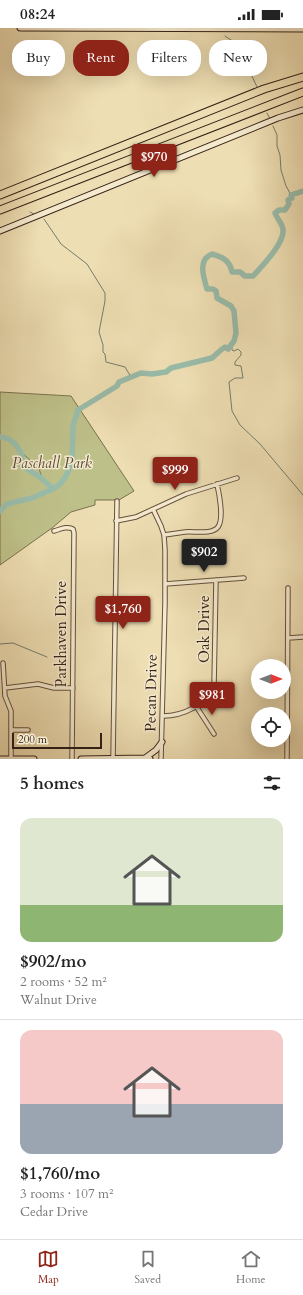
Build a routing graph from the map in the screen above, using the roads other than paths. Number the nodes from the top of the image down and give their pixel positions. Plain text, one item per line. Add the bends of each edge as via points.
1 (20, 28) edge
2 (79, 28) edge
3 (137, 28) edge
4 (232, 28) edge
5 (303, 29) edge
6 (303, 75) edge
7 (303, 92) edge
8 (303, 110) edge
9 (0, 195) edge
10 (0, 210) edge
11 (0, 231) edge
12 (237, 478) dead end
13 (217, 484) junction
14 (117, 501) dead end
15 (154, 509) junction
16 (116, 521) junction
17 (54, 531) dead end
18 (164, 535) junction
19 (244, 578) dead end
20 (216, 580) junction
21 (165, 584) junction
22 (288, 588) dead end
23 (288, 638) junction
24 (303, 638) edge
25 (2, 663) dead end
26 (5, 688) junction
27 (73, 688) junction
28 (196, 706) junction
29 (163, 716) junction
30 (11, 730) junction
31 (28, 730) dead end
32 (214, 734) dead end
33 (162, 742) junction
34 (113, 758) edge
35 (147, 758) edge
36 (0, 759) edge
37 (11, 759) edge
38 (34, 759) edge
39 (72, 759) edge
40 (81, 759) edge
41 (161, 759) edge
42 (287, 759) edge

1 - 2 street
2 - 3 street
3 - 4 street
4 - 5 street
6 - 9 highway
7 - 10 highway
8 - 11 street
12 - 13 street
13 - 15 street via 186,494
13 - 18 street via 220,524 216,529
14 - 16 street
15 - 16 street via 136,517
15 - 18 street, Pecan Drive
16 - 34 street
17 - 27 street, Parkhaven Drive via 69,528 73,529 74,533
18 - 21 street, Pecan Drive
19 - 20 street
20 - 21 street
20 - 28 street, Oak Drive via 214,686
21 - 29 street, Pecan Drive
22 - 23 street
23 - 24 street
23 - 42 street
25 - 26 street
26 - 27 street via 38,684 54,688
26 - 30 street via 5,696 11,711
27 - 39 street, Parkhaven Drive
28 - 29 street, Oak Drive via 174,716
28 - 32 street
29 - 33 street, Pecan Drive
30 - 31 street
30 - 37 street
33 - 35 street
33 - 41 street, Pecan Drive
34 - 35 street
34 - 40 street
36 - 37 street
37 - 38 street

